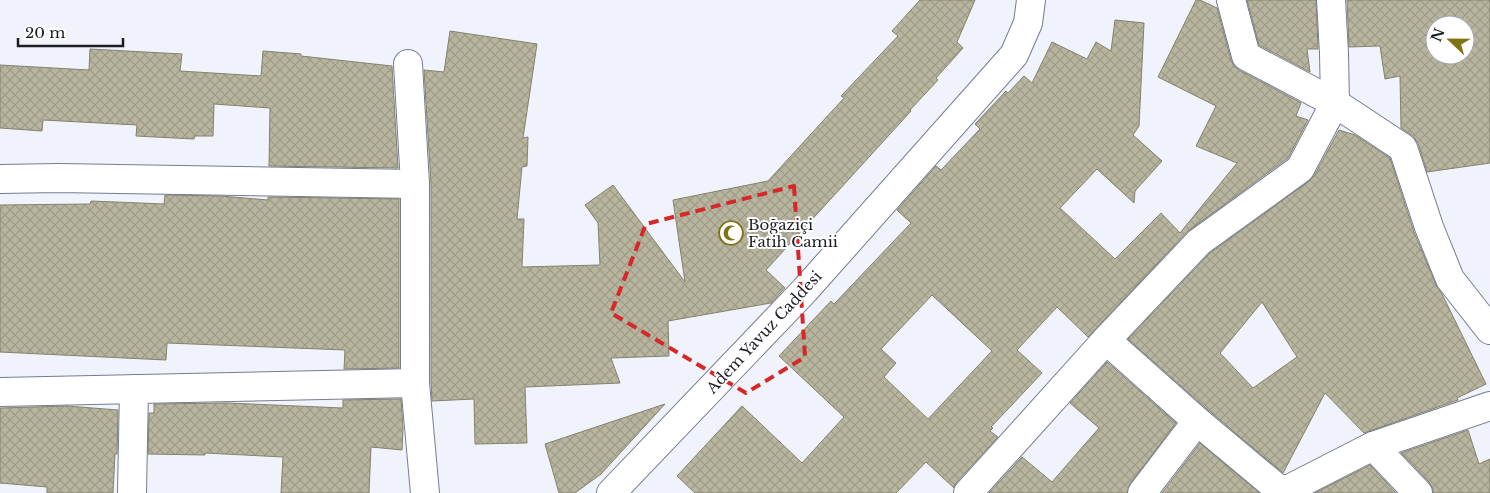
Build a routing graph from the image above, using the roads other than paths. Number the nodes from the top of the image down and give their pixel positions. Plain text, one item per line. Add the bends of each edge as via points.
1 (1031, 0) edge
2 (1231, 0) edge
3 (1331, 0) edge
4 (408, 64) dead end
5 (1335, 103) junction
6 (0, 179) edge
7 (415, 184) junction
8 (1490, 330) edge
9 (1106, 340) junction
10 (415, 383) junction
11 (134, 389) junction
12 (0, 392) edge
13 (1490, 406) edge
14 (1197, 421) junction
15 (1373, 446) junction
16 (132, 493) edge
17 (425, 493) edge
18 (612, 493) edge
19 (968, 493) edge
20 (1142, 493) edge
21 (1282, 493) edge
22 (1418, 493) edge

1 - 18 street, Adem Yavuz Caddesi via 1028,23 1014,55 805,290
2 - 5 street via 1246,56
3 - 5 street
4 - 7 street
5 - 8 street via 1404,148 1429,228 1450,279
5 - 9 street via 1300,169 1199,242
6 - 7 street
7 - 10 street
9 - 14 street
9 - 19 street
10 - 11 street
10 - 17 street
11 - 12 street
11 - 16 street
13 - 15 street
14 - 20 street
14 - 21 street
15 - 21 street
15 - 22 street

